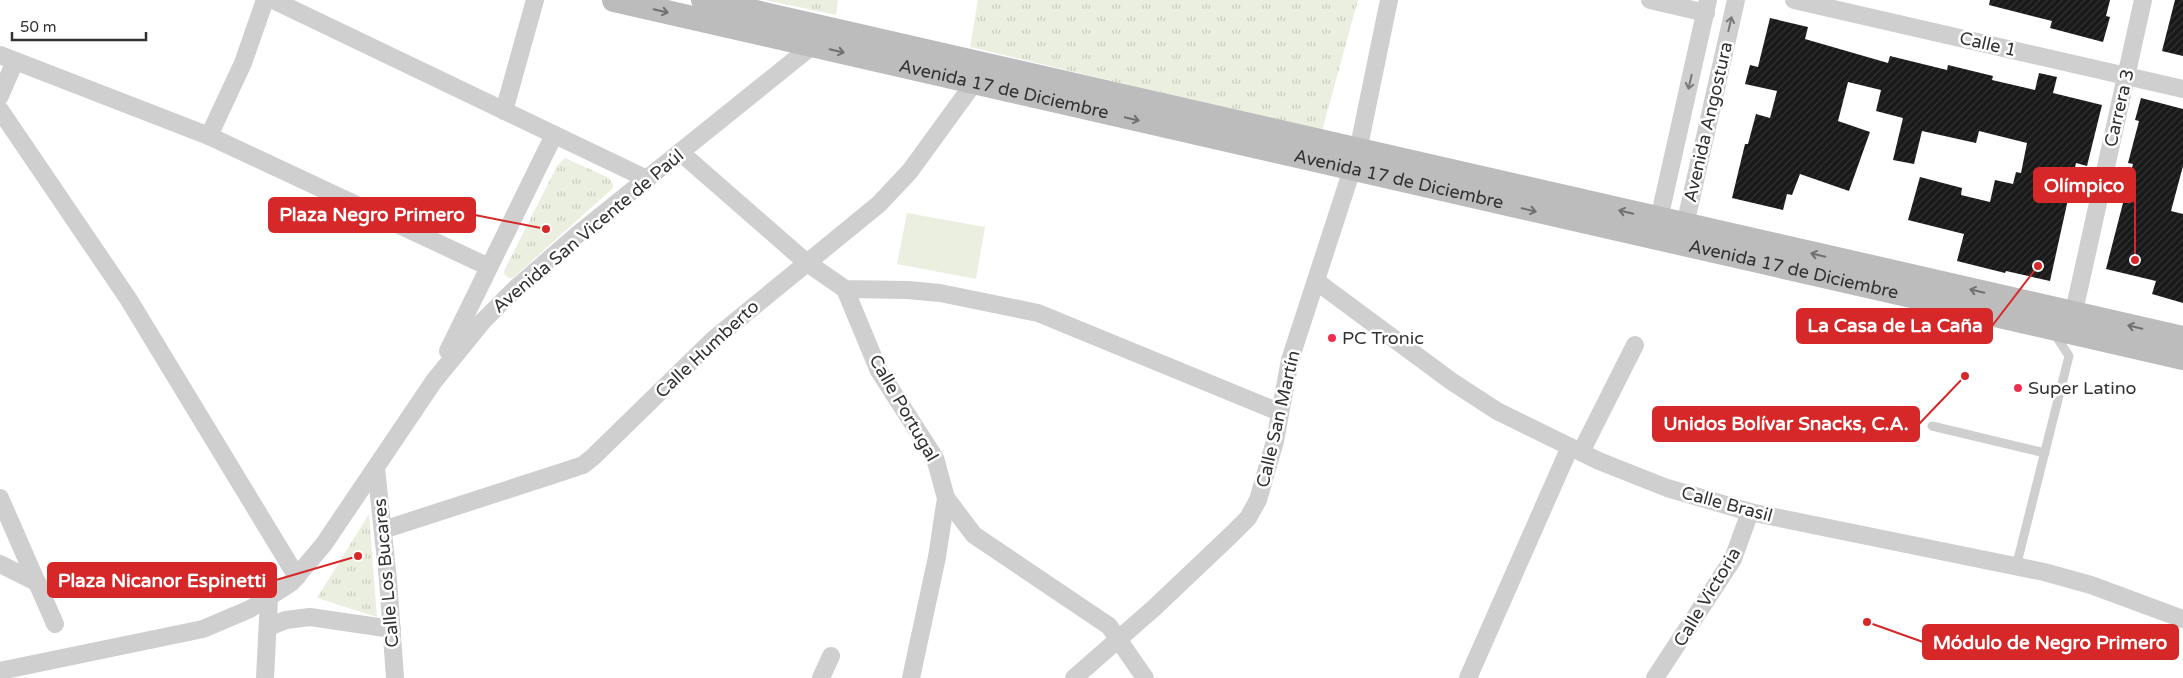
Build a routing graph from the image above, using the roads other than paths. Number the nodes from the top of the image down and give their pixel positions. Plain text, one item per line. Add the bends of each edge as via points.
1 (265, 0) edge
2 (273, 0) edge
3 (535, 0) edge
4 (614, 0) edge
5 (703, 0) edge
6 (1389, 0) edge
7 (1650, 0) edge
8 (1736, 0) edge
9 (1794, 0) edge
10 (2143, 0) edge
11 (1707, 6) edge
12 (812, 46) junction
13 (7, 58) edge
14 (2126, 76) junction
15 (974, 83) junction
16 (2183, 89) edge
17 (0, 96) edge
18 (0, 110) edge
19 (504, 111) junction
20 (554, 135) junction
21 (209, 136) junction
22 (680, 152) junction
23 (1355, 160) junction
24 (647, 179) junction
25 (1657, 229) junction
26 (1683, 235) junction
27 (806, 262) junction
28 (489, 267) junction
29 (1316, 281) junction
30 (845, 289) junction
31 (2064, 325) junction
32 (2183, 338) edge
33 (1635, 345) dead end
34 (2183, 358) edge
35 (434, 380) junction
36 (1279, 412) junction
37 (1932, 426) dead end
38 (1575, 450) junction
39 (2045, 453) junction
40 (376, 468) junction
41 (0, 498) edge
42 (946, 498) junction
43 (1750, 512) junction
44 (383, 530) junction
45 (0, 564) edge
46 (2016, 567) junction
47 (297, 577) junction
48 (38, 583) junction
49 (269, 598) junction
50 (2183, 619) edge
51 (56, 624) dead end
52 (268, 627) junction
53 (392, 630) junction
54 (1119, 638) junction
55 (831, 656) dead end
56 (0, 671) edge
57 (397, 677) edge
58 (266, 678) edge
59 (821, 678) edge
60 (911, 678) edge
61 (1074, 678) edge
62 (1145, 678) edge
63 (1468, 678) edge
64 (1655, 678) edge

1 - 21 street via 243,63
2 - 19 street
3 - 19 street
4 -> 12 street, Avenida 17 de Diciembre
5 - 23 street, Avenida 17 de Diciembre
6 - 23 street, Calle San Martín
7 - 11 street
26 -> 8 street, Avenida Angostura
9 - 14 street, Calle 1
10 - 14 street, Carrera 3
11 -> 25 street, Avenida Angostura
12 -> 15 street, Avenida 17 de Diciembre
12 - 22 street, Avenida San Vicente de Paúl
13 - 17 street
13 - 21 street
14 - 16 street, Calle 1
14 - 31 street, Carrera 3
15 -> 23 street, Avenida 17 de Diciembre
15 - 27 street, Calle Humberto via 898,184 868,214
18 - 47 street via 129,300
19 - 20 street
20 - 24 street
20 - 28 street
21 - 28 street
22 - 24 street, Avenida San Vicente de Paúl
22 - 27 street
23 - 25 street, Avenida 17 de Diciembre
23 - 29 street, Calle San Martín
24 - 35 street, Avenida San Vicente de Paúl via 515,288
25 - 26 street, Avenida 17 de Diciembre
26 - 31 street, Avenida 17 de Diciembre
27 - 30 street
27 - 44 street, Calle Humberto via 688,362 607,446 583,465
28 - 35 street
29 - 36 street, Calle San Martín via 1290,360
29 - 38 street, Calle Brasil via 1474,397
30 - 36 street via 940,293 1038,313
30 - 42 street, Calle Portugal via 879,371 936,458
32 -> 31 street, Avenida 17 de Diciembre
31 - 34 street, Avenida 17 de Diciembre
31 - 39 lane via 2069,356
33 - 38 street
35 - 40 street, Avenida San Vicente de Paúl
36 - 54 street, Calle San Martín via 1264,486 1248,518
37 - 39 lane
38 - 43 street, Calle Brasil via 1667,488
38 - 63 street
39 - 46 lane
40 - 44 street, Calle Los Bucares
40 - 47 street, Avenida San Vicente de Paúl
41 - 48 street
42 - 54 street via 974,535 1098,618
42 - 60 street, Calle Portugal
43 - 46 street, Calle Brasil
43 - 64 street, Calle Victoria via 1732,559
44 - 53 street, Calle Los Bucares
45 - 48 street
46 - 50 street, Calle Brasil via 2091,586
47 - 49 street, Avenida San Vicente de Paúl
48 - 51 street
49 - 52 street
49 - 56 street, Avenida San Vicente de Paúl via 204,629
52 - 53 street via 310,616
52 - 58 street
53 - 57 street, Calle Los Bucares
54 - 61 street, Calle San Martín
54 - 62 street
55 - 59 street

